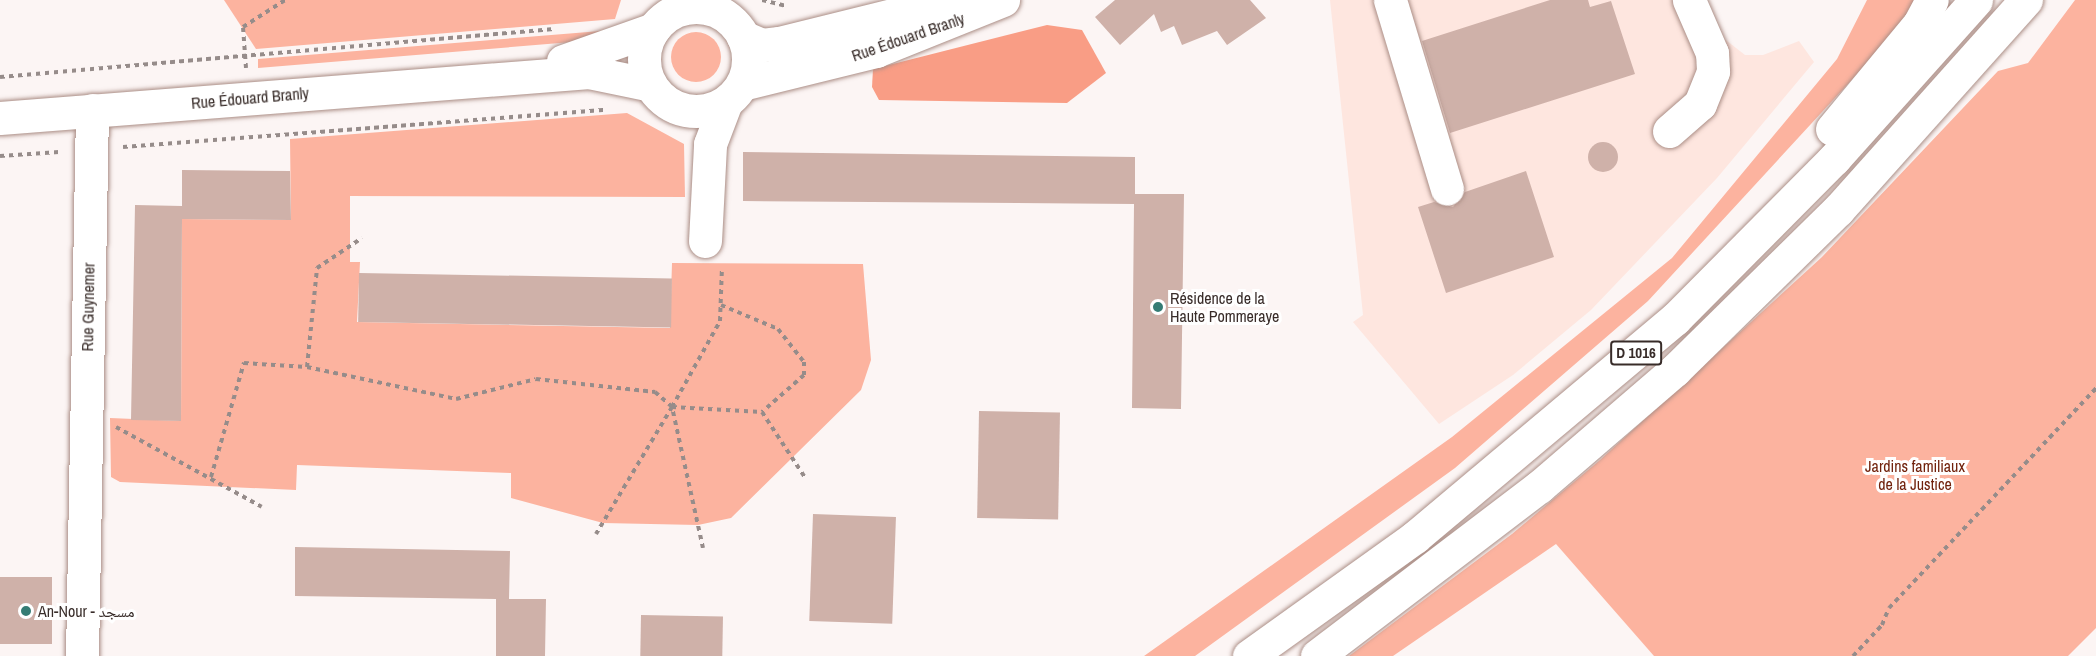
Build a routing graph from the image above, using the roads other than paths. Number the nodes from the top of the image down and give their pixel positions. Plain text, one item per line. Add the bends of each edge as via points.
1 (953, 0) edge
2 (1002, 0) edge
3 (1390, 0) edge
4 (1689, 0) edge
5 (1932, 0) edge
6 (1976, 0) edge
7 (2026, 0) edge
8 (713, 5) edge
9 (672, 13) edge
10 (744, 37) junction
11 (499, 77) junction
12 (651, 85) junction
13 (734, 93) junction
14 (679, 108) junction
15 (92, 110) junction
16 (0, 118) edge
17 (1669, 131) dead end
18 (706, 178) junction
19 (1447, 189) dead end
20 (714, 252) road end
21 (1715, 280) junction
22 (82, 656) edge
23 (1249, 656) edge
24 (1317, 656) edge

1 - 10 main road, Rue Édouard Branly via 779,43 762,45
2 - 13 main road, Rue Édouard Branly via 876,51
3 - 19 main road
4 - 17 main road via 1712,53 1713,71 1700,104
5 - 21 main road via 1919,24
6 - 21 main road, D 1016 via 1834,159
7 - 24 main road, D 1016 via 1838,210 1675,370 1530,494
8 - 9 main road
8 - 10 main road
9 - 11 main road, Rue Édouard Branly via 620,45
9 - 12 main road via 644,59
10 - 13 main road via 748,65
11 - 12 main road, Rue Édouard Branly via 597,71
11 - 15 main road, Rue Édouard Branly
12 - 14 main road
13 - 14 main road via 700,111
13 - 18 main road via 711,134
14 - 18 main road via 694,127
15 - 16 main road, Rue Édouard Branly
15 - 22 main road, Rue Guynemer
18 - 20 main road
21 - 23 main road, D 1016 via 1505,465

